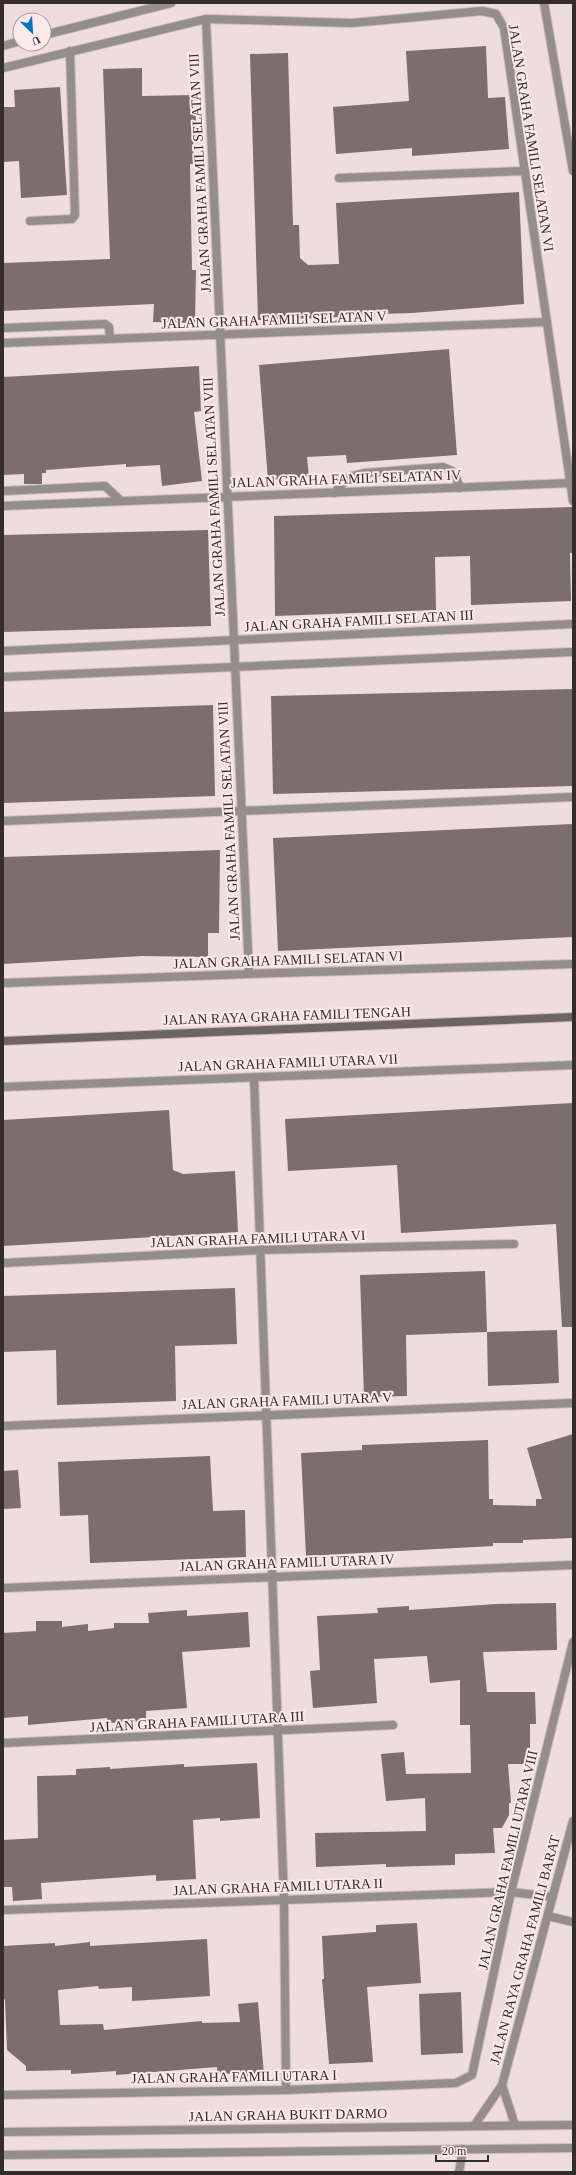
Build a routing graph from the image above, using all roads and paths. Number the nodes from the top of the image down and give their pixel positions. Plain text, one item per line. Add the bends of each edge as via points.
1 (171, 3) edge
2 (544, 3) edge
3 (206, 19) junction
4 (52, 33) edge
5 (70, 51) junction
6 (3, 68) edge
7 (573, 171) edge
8 (524, 172) junction
9 (339, 178) dead end
10 (30, 221) dead end
11 (546, 322) junction
12 (3, 328) edge
13 (220, 335) junction
14 (110, 339) junction
15 (3, 343) edge
16 (570, 483) junction
17 (460, 488) junction
18 (3, 491) edge
19 (334, 493) junction
20 (227, 497) junction
21 (121, 501) junction
22 (573, 501) edge
23 (3, 506) edge
24 (573, 624) edge
25 (234, 640) junction
26 (3, 651) edge
27 (573, 652) edge
28 (235, 667) junction
29 (3, 677) edge
30 (573, 798) edge
31 (241, 811) junction
32 (3, 821) edge
33 (573, 964) edge
34 (249, 974) junction
35 (3, 983) edge
36 (573, 1017) edge
37 (3, 1041) edge
38 (573, 1065) edge
39 (254, 1077) junction
40 (3, 1087) edge
41 (514, 1244) dead end
42 (259, 1250) junction
43 (3, 1263) edge
44 (573, 1403) edge
45 (266, 1414) junction
46 (3, 1426) edge
47 (573, 1565) edge
48 (272, 1576) junction
49 (3, 1588) edge
50 (573, 1642) edge
51 (393, 1725) dead end
52 (278, 1732) junction
53 (3, 1743) edge
54 (573, 1821) edge
55 (511, 1892) junction
56 (553, 1897) junction
57 (284, 1900) junction
58 (3, 1910) edge
59 (548, 1916) junction
60 (573, 1922) edge
61 (466, 2080) joint
62 (502, 2086) junction
63 (286, 2090) junction
64 (3, 2095) edge
65 (573, 2125) edge
66 (474, 2126) junction
67 (515, 2126) junction
68 (3, 2132) edge
69 (573, 2148) edge
70 (463, 2149) junction
71 (3, 2155) edge
72 (459, 2172) edge

1 - 4 street
2 - 7 street
3 - 5 street, JALAN GRAHA FAMILI SELATAN VI
3 - 8 street, JALAN GRAHA FAMILI SELATAN VI via 352,23 492,12 504,28
3 - 13 street, JALAN GRAHA FAMILI SELATAN VIII
5 - 6 street, JALAN GRAHA FAMILI SELATAN VI
5 - 10 street via 75,215 72,219
8 - 9 street
8 - 11 street, JALAN GRAHA FAMILI SELATAN VI
11 - 13 street, JALAN GRAHA FAMILI SELATAN V
11 - 16 street, JALAN GRAHA FAMILI SELATAN VI
12 - 14 street via 105,324 109,326
13 - 14 street, JALAN GRAHA FAMILI SELATAN V
13 - 20 street, JALAN GRAHA FAMILI SELATAN VIII
14 - 15 street, JALAN GRAHA FAMILI SELATAN V
16 - 17 street, JALAN GRAHA FAMILI SELATAN IV
16 - 22 street, JALAN GRAHA FAMILI SELATAN VI
17 - 19 street, JALAN GRAHA FAMILI SELATAN IV
17 - 19 street via 454,472 444,467 349,477
18 - 21 street via 105,486
19 - 20 street, JALAN GRAHA FAMILI SELATAN IV
20 - 21 street, JALAN GRAHA FAMILI SELATAN IV
20 - 25 street, JALAN GRAHA FAMILI SELATAN VIII
21 - 23 street, JALAN GRAHA FAMILI SELATAN IV
24 - 25 street, JALAN GRAHA FAMILI SELATAN III
25 - 26 street, JALAN GRAHA FAMILI SELATAN III
25 - 28 street, JALAN GRAHA FAMILI SELATAN VIII
27 - 28 street
28 - 29 street
28 - 31 street, JALAN GRAHA FAMILI SELATAN VIII
30 - 31 street
31 - 32 street
31 - 34 street, JALAN GRAHA FAMILI SELATAN VIII
33 - 34 street, JALAN GRAHA FAMILI SELATAN VI
34 - 35 street, JALAN GRAHA FAMILI SELATAN VI
36 - 37 street, JALAN RAYA GRAHA FAMILI TENGAH
38 - 39 street, JALAN GRAHA FAMILI UTARA VII
39 - 40 street, JALAN GRAHA FAMILI UTARA VII
39 - 42 street
41 - 42 street, JALAN GRAHA FAMILI UTARA VI
42 - 43 street, JALAN GRAHA FAMILI UTARA VI
42 - 45 street
44 - 45 street, JALAN GRAHA FAMILI UTARA V
45 - 46 street, JALAN GRAHA FAMILI UTARA V
45 - 48 street
47 - 48 street, JALAN GRAHA FAMILI UTARA IV
48 - 49 street, JALAN GRAHA FAMILI UTARA IV
48 - 52 street
50 - 55 street, JALAN GRAHA FAMILI UTARA VIII
51 - 52 street, JALAN GRAHA FAMILI UTARA III
52 - 53 street, JALAN GRAHA FAMILI UTARA III
52 - 57 street
54 - 56 street, JALAN RAYA GRAHA FAMILI BARAT
55 - 56 street, JALAN GRAHA FAMILI UTARA II
55 - 57 street, JALAN GRAHA FAMILI UTARA II
55 - 61 street, JALAN GRAHA FAMILI UTARA VIII via 475,2069 472,2076
56 - 59 street, JALAN RAYA GRAHA FAMILI BARAT
57 - 58 street, JALAN GRAHA FAMILI UTARA II
57 - 63 street
59 - 60 street
59 - 62 street, JALAN RAYA GRAHA FAMILI BARAT
61 - 63 street, JALAN GRAHA FAMILI UTARA I via 456,2083
62 - 66 street, JALAN RAYA GRAHA FAMILI BARAT
62 - 67 street, JALAN RAYA GRAHA FAMILI BARAT
63 - 64 street, JALAN GRAHA FAMILI UTARA I
65 - 67 street, JALAN GRAHA BUKIT DARMO
66 - 67 street, JALAN GRAHA BUKIT DARMO
66 - 68 street, JALAN GRAHA BUKIT DARMO
69 - 70 street
70 - 71 street
70 - 72 street

